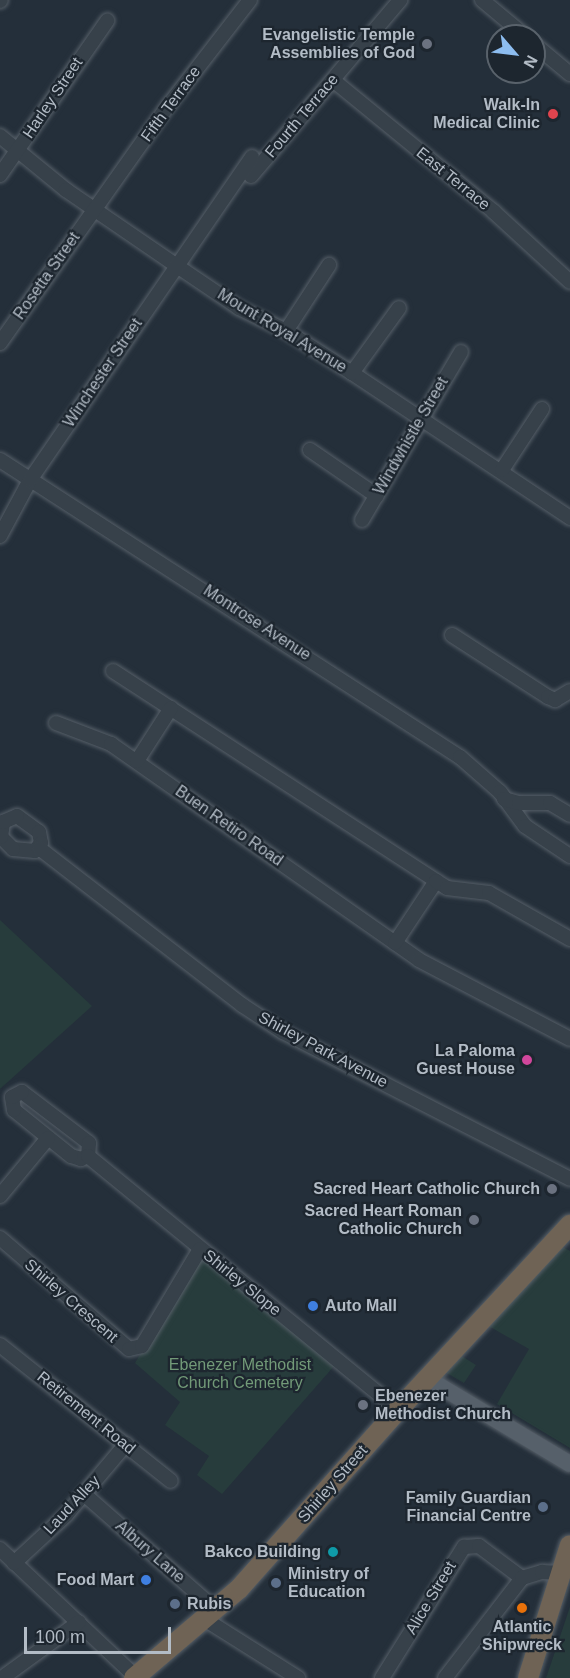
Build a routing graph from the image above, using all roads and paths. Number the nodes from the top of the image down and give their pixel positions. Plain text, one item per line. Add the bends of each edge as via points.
1 (400, 0) edge
2 (482, 0) edge
3 (244, 2) edge
4 (106, 21) dead end
5 (511, 24) edge
6 (546, 54) edge
7 (570, 74) edge
8 (333, 80) junction
9 (0, 136) edge
10 (18, 150) junction
11 (252, 157) dead end
12 (0, 175) edge
13 (251, 176) dead end
14 (94, 209) junction
15 (329, 265) dead end
16 (177, 267) junction
17 (570, 282) edge
18 (399, 308) dead end
19 (286, 331) junction
20 (0, 343) edge
21 (461, 352) dead end
22 (352, 373) junction
23 (542, 409) dead end
24 (419, 418) junction
25 (310, 450) dead end
26 (0, 460) edge
27 (502, 470) junction
28 (30, 480) junction
29 (377, 496) junction
30 (570, 518) edge
31 (362, 520) dead end
32 (0, 536) edge
33 (452, 634) dead end
34 (113, 670) dead end
35 (570, 691) edge
36 (171, 708) junction
37 (56, 723) dead end
38 (136, 761) junction
39 (504, 799) junction
40 (570, 815) edge
41 (39, 848) dead end
42 (570, 856) edge
43 (436, 881) junction
44 (570, 939) edge
45 (395, 943) junction
46 (570, 1039) edge
47 (48, 1138) junction
48 (88, 1156) junction
49 (570, 1179) edge
50 (0, 1196) edge
51 (566, 1236) edge
52 (0, 1238) edge
53 (200, 1249) junction
54 (0, 1345) edge
55 (428, 1379) junction
56 (398, 1410) junction
57 (126, 1444) junction
58 (570, 1464) edge
59 (171, 1481) dead end
60 (84, 1494) junction
61 (570, 1545) edge
62 (0, 1549) edge
63 (14, 1563) junction
64 (560, 1573) junction
65 (522, 1578) junction
66 (212, 1615) junction
67 (79, 1622) junction
68 (2, 1678) edge
69 (135, 1678) edge
70 (298, 1678) edge
71 (382, 1678) edge
72 (445, 1678) edge
73 (528, 1678) edge

1 - 8 street, Fourth Terrace
2 - 5 street
3 - 14 street, Fifth Terrace
4 - 10 street, Harley Street
6 - 7 street
8 - 13 street, Fourth Terrace
8 - 17 street, East Terrace via 494,212
9 - 10 street, Mount Royal Avenue
10 - 12 street, Harley Street
10 - 14 street, Mount Royal Avenue
11 - 16 street, Fourth Terrace
14 - 16 street, Mount Royal Avenue
14 - 20 street, Rosetta Street
15 - 19 street
16 - 19 street, Mount Royal Avenue via 239,308
16 - 28 street, Winchester Street
18 - 22 street
19 - 22 street, Mount Royal Avenue
21 - 24 street, Windwhistle Street
22 - 24 street, Mount Royal Avenue
23 - 27 street
24 - 27 street, Mount Royal Avenue
24 - 29 street, Windwhistle Street
25 - 29 street
26 - 28 street, Montrose Avenue
27 - 30 street, Mount Royal Avenue
28 - 32 street, Winchester Street
28 - 39 street, Montrose Avenue via 435,740 481,773
29 - 31 street, Windwhistle Street
33 - 35 street via 548,698 555,700
34 - 36 street
36 - 38 street
36 - 43 street
37 - 38 street, Buen Retiro Road via 111,744
38 - 45 street, Buen Retiro Road
39 - 40 street via 550,803
39 - 42 street, Montrose Avenue via 525,826
41 - 49 street, Shirley Park Avenue via 242,1005 283,1032
43 - 44 street via 447,888 489,894
43 - 45 street
45 - 46 street, Buen Retiro Road via 419,960
47 - 48 street, Shirley Slope via 76,1159
47 - 48 street, Shirley Slope via 14,1110 11,1102 15,1094 27,1093 85,1139 90,1147
47 - 50 street
48 - 53 street, Shirley Slope
51 - 55 highway, Shirley Street
52 - 53 street, Shirley Crescent via 129,1349 142,1346
53 - 56 street, Shirley Slope
54 - 57 street, Retirement Road
55 - 56 highway, Shirley Street
55 - 58 main road
56 - 66 highway, Shirley Street
57 - 59 street, Retirement Road
57 - 60 street, Laud Alley
60 - 63 street, Laud Alley
60 - 66 street, Albury Lane
61 - 64 highway
62 - 63 street
63 - 67 street
64 - 65 street via 542,1572
64 - 73 highway
65 - 71 street, Alice Street via 479,1546 464,1548
65 - 72 street
66 - 69 highway, Shirley Street
66 - 70 street, Albury Lane
67 - 68 street
67 - 69 street

